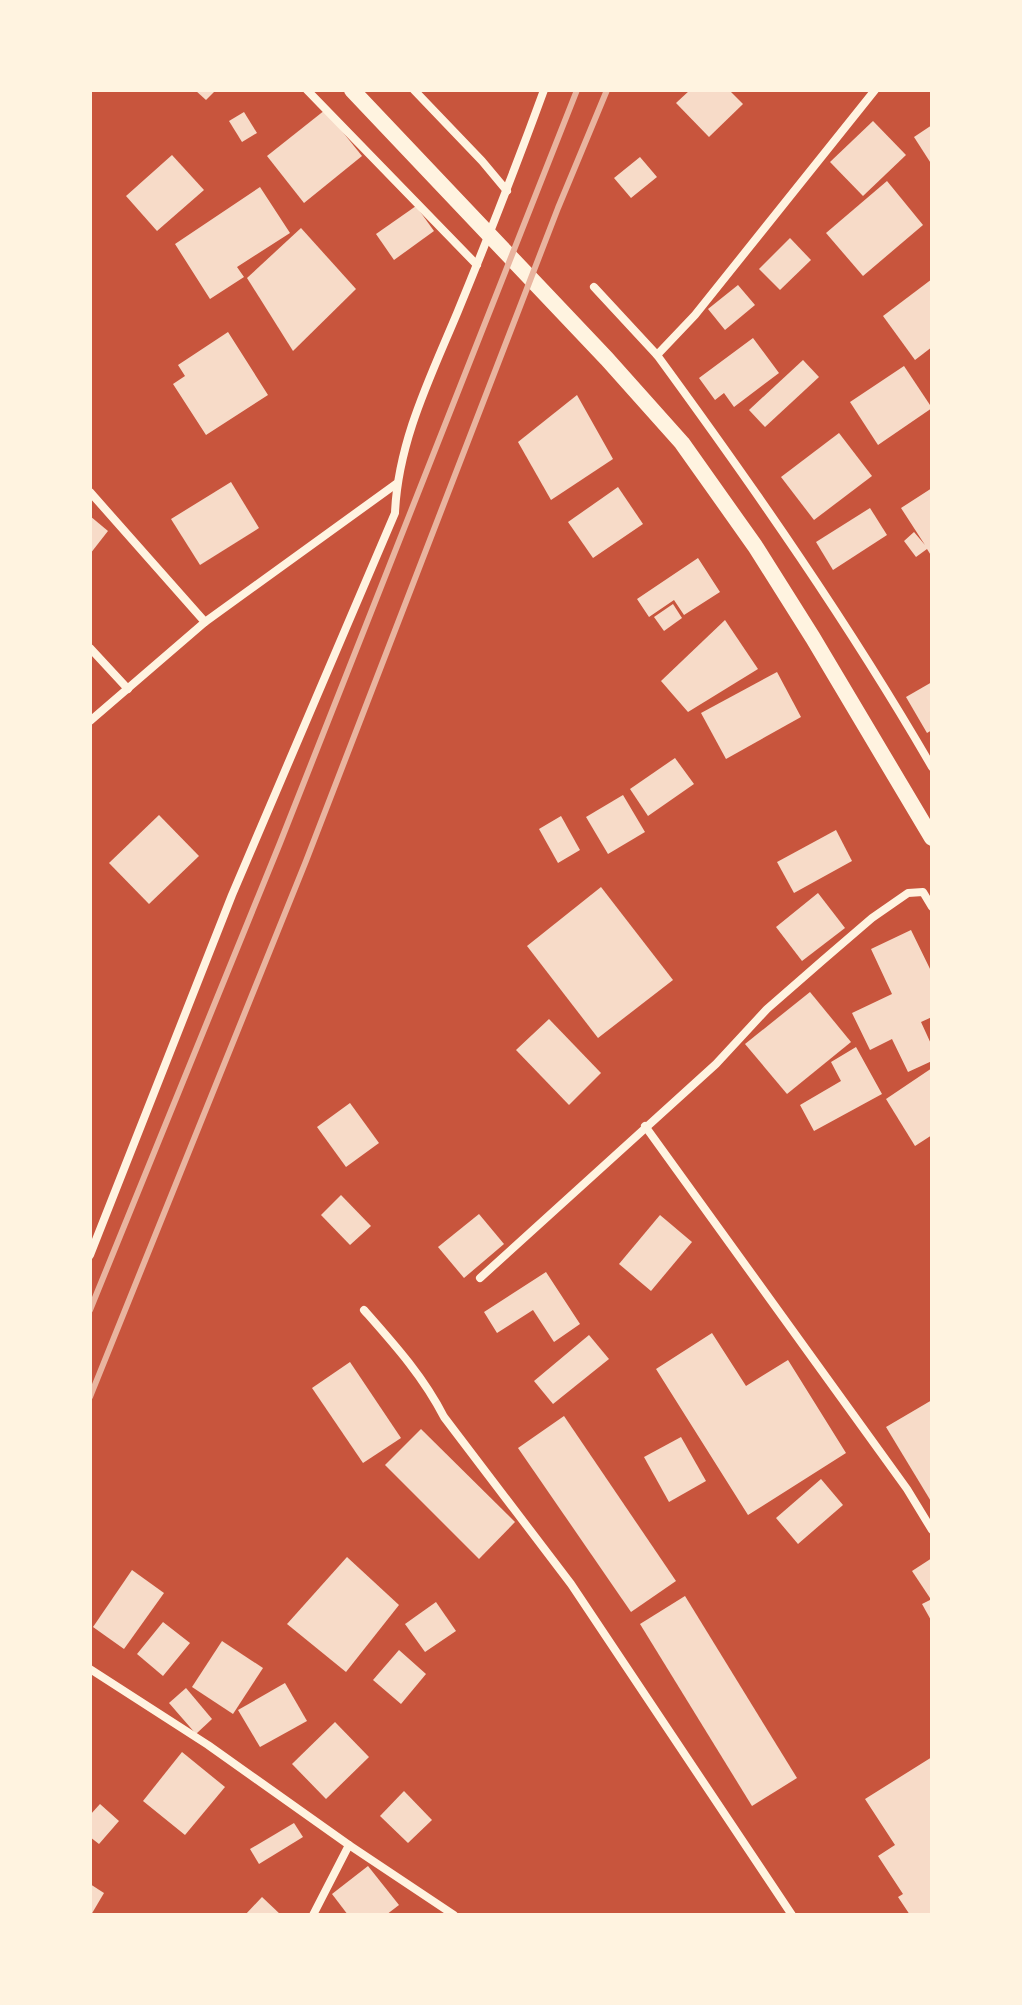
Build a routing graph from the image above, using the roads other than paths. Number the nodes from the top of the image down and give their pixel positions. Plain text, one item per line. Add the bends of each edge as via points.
1 (307, 90) edge
2 (352, 90) edge
3 (414, 90) edge
4 (544, 90) edge
5 (875, 90) edge
6 (507, 191) junction
7 (477, 265) junction
8 (594, 287) dead end
9 (657, 355) junction
10 (396, 484) junction
11 (90, 492) edge
12 (205, 622) junction
13 (90, 648) edge
14 (128, 689) junction
15 (90, 721) edge
16 (932, 767) edge
17 (931, 837) edge
18 (932, 907) edge
19 (645, 1126) junction
20 (90, 1255) edge
21 (480, 1278) dead end
22 (364, 1310) dead end
23 (932, 1530) edge
24 (90, 1669) edge
25 (349, 1845) junction
26 (313, 1915) edge
27 (454, 1915) edge
28 (792, 1915) edge

1 - 7 street
2 - 17 main road via 682,443 805,625
3 - 6 street
4 - 6 street
5 - 9 street
6 - 7 street
7 - 10 street via 415,414
8 - 9 street
9 - 16 street via 759,495 879,676
10 - 12 street
10 - 20 street via 395,513 232,895
11 - 12 street
12 - 14 street
13 - 14 street
14 - 15 street
18 - 19 street via 923,892 908,893 872,918
19 - 21 street
19 - 23 street
22 - 28 street via 405,1357 571,1584
24 - 25 street
25 - 26 street
25 - 27 street

